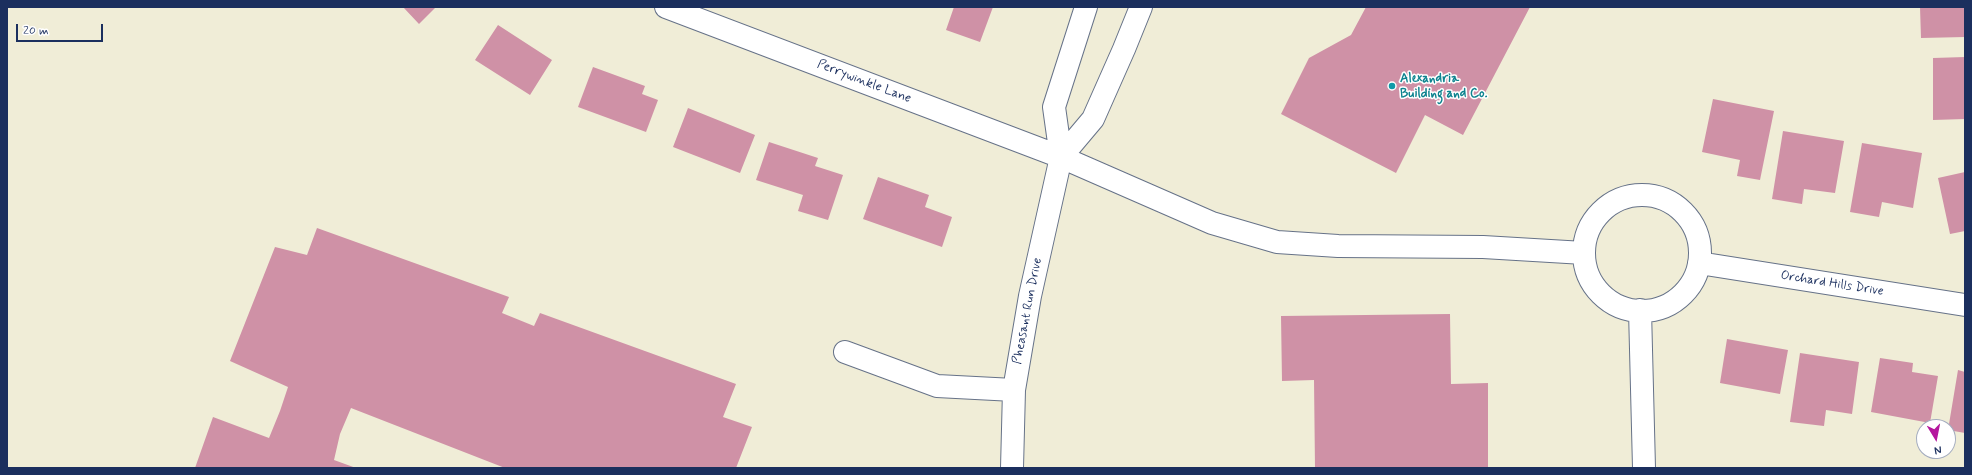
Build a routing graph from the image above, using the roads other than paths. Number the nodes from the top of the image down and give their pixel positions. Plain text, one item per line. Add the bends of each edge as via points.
1 (1086, 7) edge
2 (1141, 7) edge
3 (676, 9) edge
4 (1061, 157) junction
5 (1584, 254) junction
6 (1699, 262) junction
7 (1965, 305) edge
8 (1640, 310) junction
9 (845, 352) dead end
10 (1014, 390) junction
11 (1012, 468) edge
12 (1644, 468) edge

1 - 4 street, Pheasant Run Drive via 1054,107
2 - 4 street, Pheasant Run Drive via 1093,119
3 - 4 street, Perrywinkle Lane
4 - 5 street, Perrywinkle Lane via 1212,223 1277,242 1338,246 1483,247
4 - 10 street, Pheasant Run Drive via 1030,296
5 - 6 street via 1586,238 1592,223 1602,211 1616,201 1646,195 1669,202 1688,217 1696,231 1700,246
5 - 8 street via 1590,278 1597,288 1616,304
6 - 7 street, Orchard Hills Drive
6 - 8 street via 1688,287 1679,297 1660,307
8 - 12 street
9 - 10 street via 937,386
10 - 11 street, Pheasant Run Drive

